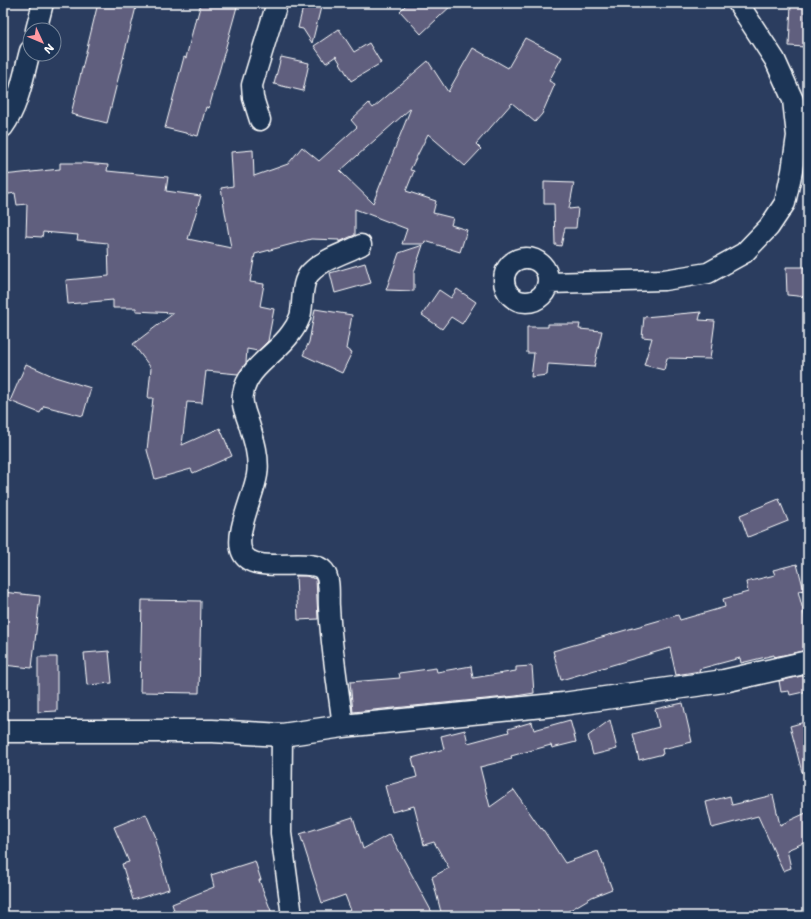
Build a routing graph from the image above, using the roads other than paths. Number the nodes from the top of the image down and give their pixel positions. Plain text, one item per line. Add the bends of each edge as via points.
1 (43, 3) edge
2 (277, 3) edge
3 (738, 3) edge
4 (38, 22) edge
5 (27, 62) edge
6 (260, 120) dead end
7 (3, 127) edge
8 (361, 246) dead end
9 (548, 283) dead end
10 (808, 662) edge
11 (343, 726) junction
12 (3, 730) edge
13 (282, 735) junction
14 (292, 916) edge

1 - 4 street
2 - 6 street via 252,85
3 - 9 street via 775,60 793,100 797,136 792,171 785,203 769,227 744,253 708,272 664,280
5 - 7 street via 11,116
8 - 11 street via 311,271 303,290 300,316 292,333 254,370 246,382 242,401 254,444 258,472 241,532 240,547 250,561 260,564 310,566 325,573
10 - 11 street via 724,681 563,704
11 - 13 street
12 - 13 street via 212,731
13 - 14 street via 281,833

